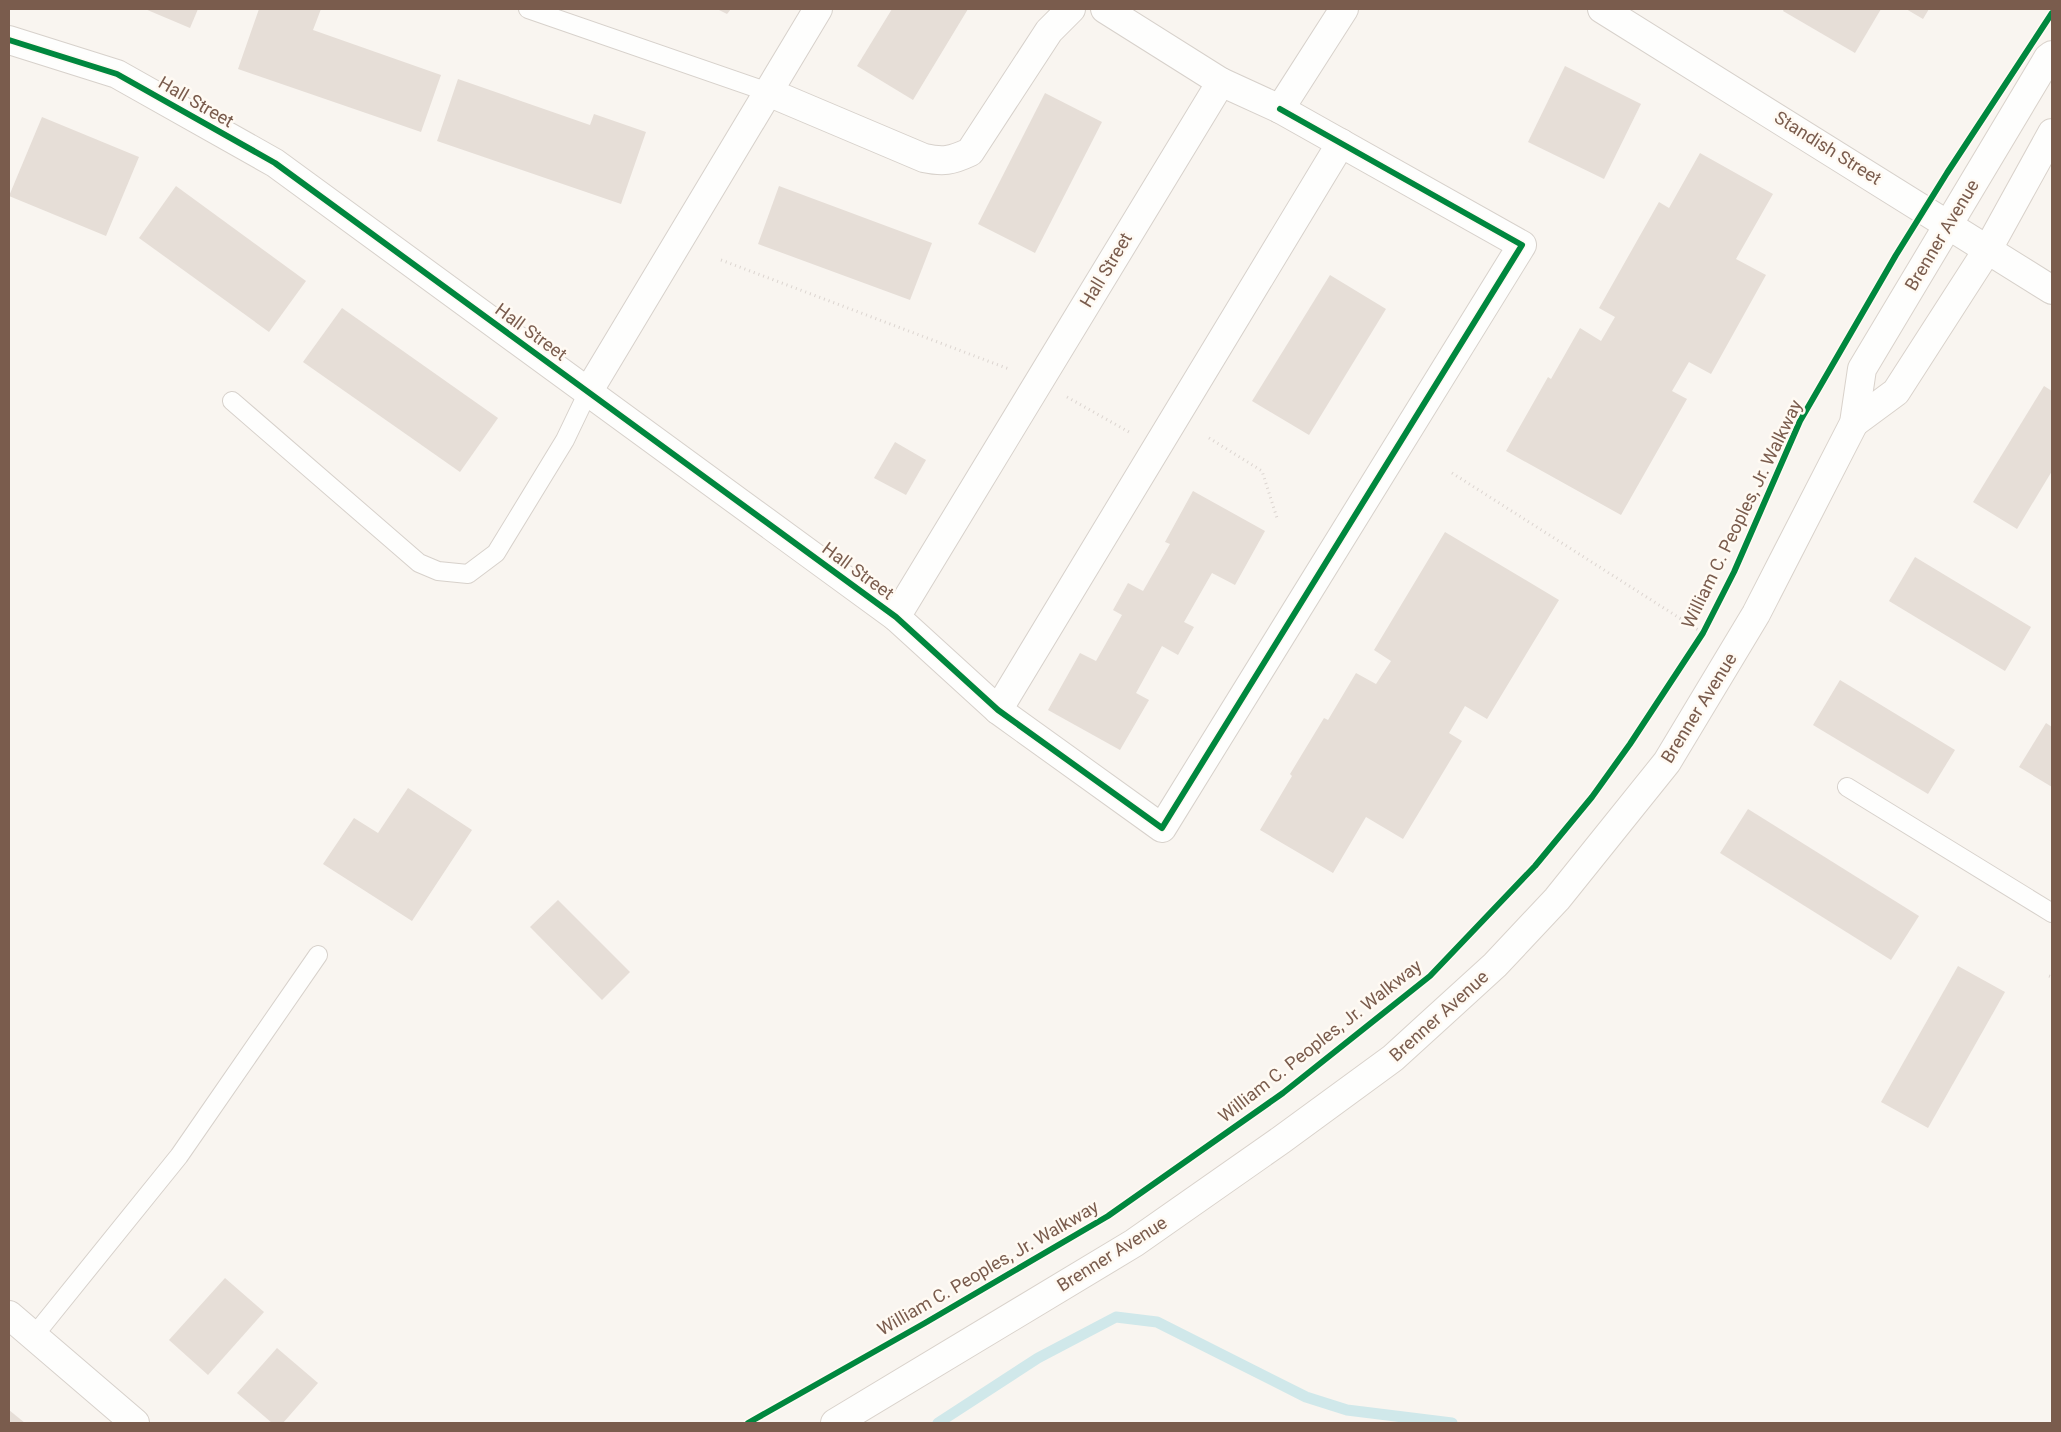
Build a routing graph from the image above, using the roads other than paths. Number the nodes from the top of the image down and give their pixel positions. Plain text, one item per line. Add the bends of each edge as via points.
1 (528, 9) edge
2 (818, 9) edge
3 (1072, 9) edge
4 (1105, 9) edge
5 (1344, 9) edge
6 (1602, 9) edge
7 (9, 40) edge
8 (2052, 56) edge
9 (1221, 82) junction
10 (768, 92) junction
11 (1280, 109) junction
12 (2052, 134) edge
13 (1341, 143) junction
14 (1948, 224) junction
15 (1988, 249) junction
16 (2052, 290) edge
17 (588, 392) junction
18 (232, 401) dead end
19 (1854, 423) junction
20 (896, 617) junction
21 (998, 710) junction
22 (1847, 787) dead end
23 (2052, 912) edge
24 (318, 955) dead end
25 (9, 1315) edge
26 (33, 1336) junction
27 (135, 1423) edge
28 (836, 1423) edge

1 - 10 lane
2 - 10 street
3 - 10 street via 1049,31 970,152 957,158 941,162 924,158
4 - 9 street
5 - 11 street
6 - 14 street, Standish Street
7 - 17 street, Hall Street via 117,74 275,163
8 - 14 street, Brenner Avenue
9 - 11 street
9 - 20 street, Hall Street
10 - 17 street
11 - 13 street
12 - 15 street, Brenner Avenue
13 - 21 street
13 - 21 street, Hall Street via 1522,245 1162,828
14 - 15 street, Standish Street
14 - 19 street, Brenner Avenue via 1862,369
15 - 16 street, Standish Street
15 - 19 street, Brenner Avenue via 1896,392
17 - 18 lane via 565,440 496,553 468,574 438,571 418,563
17 - 20 street, Hall Street
19 - 28 street, Brenner Avenue via 1756,614 1667,762 1558,899 1495,965 1393,1058 1134,1243
20 - 21 street, Hall Street
22 - 23 lane
24 - 26 lane via 179,1156
25 - 26 street
26 - 27 street

